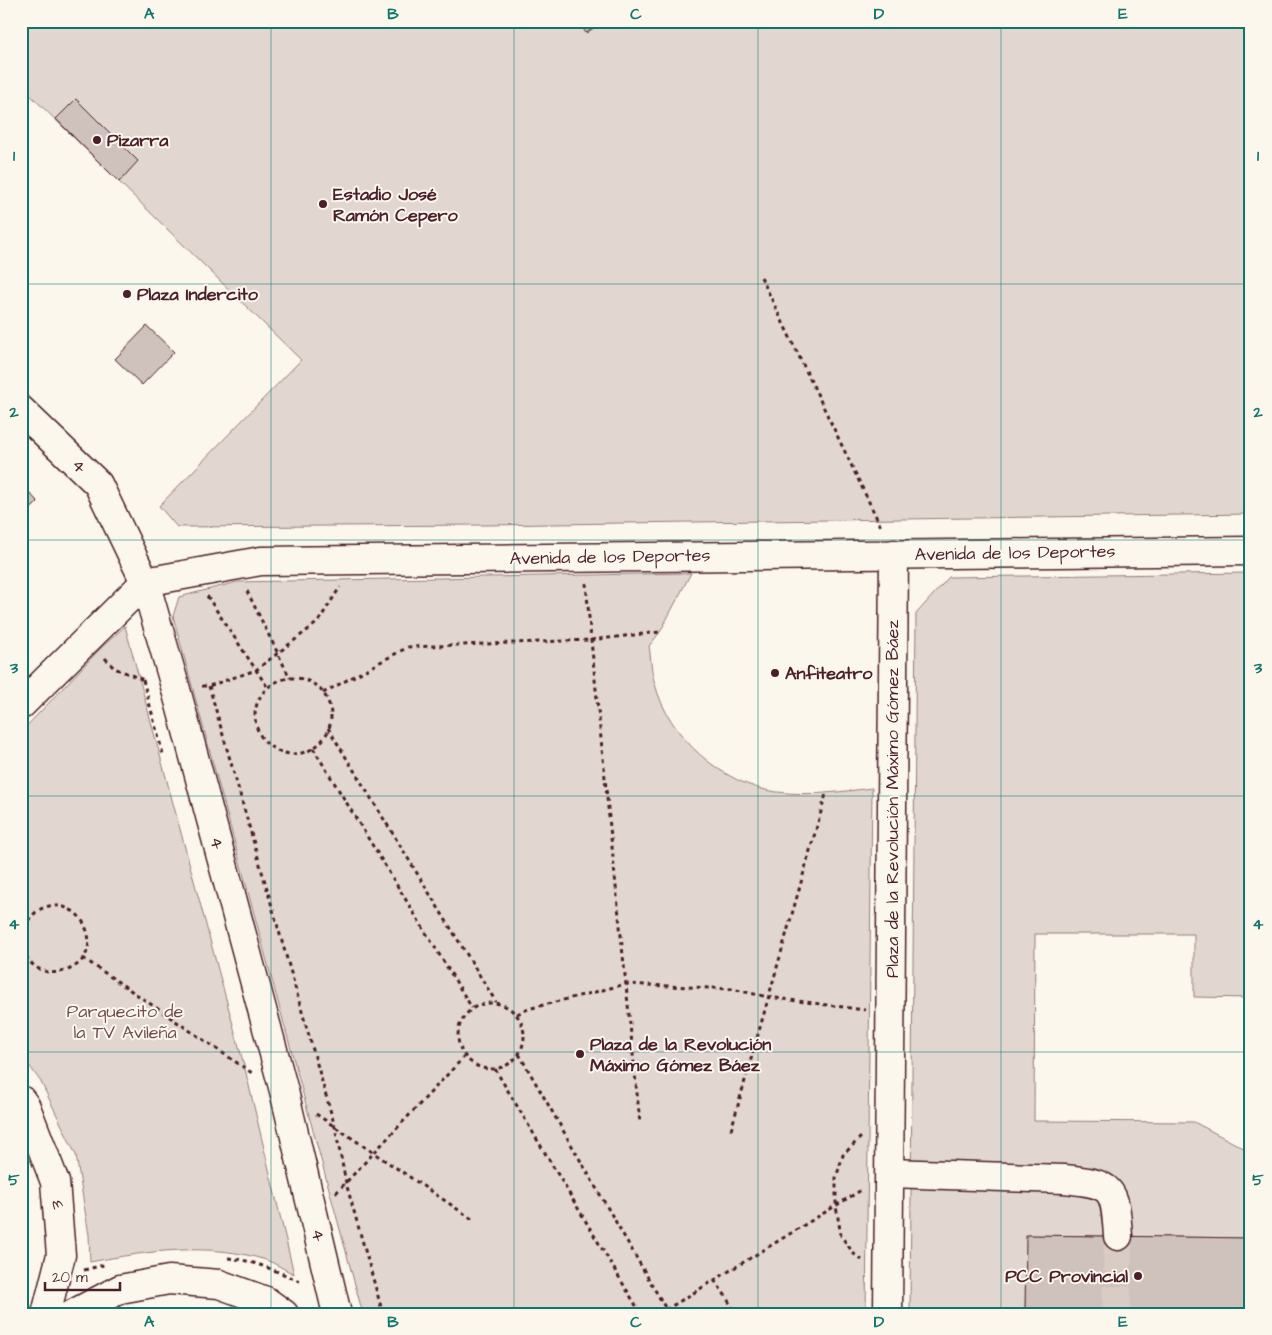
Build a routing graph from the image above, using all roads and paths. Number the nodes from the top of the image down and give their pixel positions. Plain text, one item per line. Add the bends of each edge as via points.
1 (761, 277) dead end
2 (21, 410) edge
3 (1251, 551) edge
4 (894, 554) junction
5 (585, 557) junction
6 (356, 560) junction
7 (234, 566) junction
8 (192, 573) junction
9 (145, 582) junction
10 (660, 632) dead end
11 (91, 636) junction
12 (590, 640) junction
13 (277, 652) junction
14 (256, 670) junction
15 (290, 678) junction
16 (143, 680) junction
17 (175, 686) junction
18 (209, 686) junction
19 (268, 688) junction
20 (323, 693) junction
21 (24, 698) edge
22 (328, 728) junction
23 (313, 748) junction
24 (164, 756) dead end
25 (826, 794) dead end
26 (23, 922) edge
27 (21, 935) edge
28 (21, 940) edge
29 (626, 984) junction
30 (768, 997) junction
31 (496, 1002) junction
32 (472, 1008) junction
33 (891, 1013) junction
34 (518, 1014) junction
35 (519, 1054) junction
36 (464, 1057) junction
37 (248, 1063) dead end
38 (495, 1069) junction
39 (253, 1082) dead end
40 (21, 1100) edge
41 (890, 1113) junction
42 (640, 1123) dead end
43 (731, 1130) dead end
44 (890, 1173) junction
45 (346, 1183) junction
46 (836, 1206) junction
47 (312, 1215) junction
48 (1118, 1236) tunnel mouth
49 (227, 1258) dead end
50 (112, 1263) dead end
51 (56, 1277) junction
52 (714, 1280) junction
53 (889, 1280) junction
54 (309, 1285) dead end
55 (666, 1309) junction
56 (46, 1314) edge
57 (73, 1314) edge
58 (284, 1314) edge
59 (337, 1314) edge
60 (382, 1314) edge
61 (640, 1314) edge
62 (659, 1314) edge
63 (736, 1314) edge
64 (888, 1314) edge

1 - 4 path
2 - 9 street, 4 via 98,484
3 - 4 street, Avenida de los Deportes
4 - 5 street, Avenida de los Deportes
4 - 33 street, Plaza de la Revolución Máximo Gómez Báez
5 - 6 street, Avenida de los Deportes
5 - 12 path
6 - 7 street, Avenida de los Deportes via 261,561
6 - 13 path via 318,622
7 - 8 street, Avenida de los Deportes
7 - 13 path
8 - 9 street, Avenida de los Deportes
8 - 14 path
9 - 11 street
9 - 17 street, 4
10 - 12 path
11 - 16 path via 114,668
11 - 21 street
12 - 20 path via 408,647
12 - 29 path
13 - 14 path
13 - 15 path
14 - 18 path
14 - 19 path
15 - 19 path
15 - 20 path via 314,684
16 - 17 path
16 - 24 path
17 - 18 path
17 - 47 street, 4 via 284,1091
18 - 45 path via 335,1126
19 - 23 path via 260,697 255,722 266,744 289,754
20 - 22 path via 329,704
22 - 23 path
22 - 31 path
23 - 32 path
25 - 30 path
26 - 27 path
26 - 28 path via 43,908 66,908 84,923 88,946 74,967 63,973 50,973 38,969 28,960
29 - 30 path via 732,989
29 - 34 path via 528,1008
29 - 42 path
30 - 33 path
30 - 43 path
31 - 32 path
31 - 34 path
32 - 36 path via 458,1031 459,1047
33 - 41 street, Plaza de la Revolución Máximo Gómez Báez
34 - 35 path via 525,1040
35 - 38 path via 503,1068
35 - 55 path
36 - 38 path via 486,1070
36 - 45 path
37 - 39 path
38 - 61 path
40 - 51 street, 3 via 55,1182 61,1255
41 - 44 street, Plaza de la Revolución Máximo Gómez Báez
41 - 46 path via 843,1155 836,1178
44 - 46 path
44 - 48 street via 1093,1182 1109,1190 1116,1206
44 - 53 street, Plaza de la Revolución Máximo Gómez Báez
45 - 47 path
45 - 60 path
46 - 52 path
46 - 53 path via 841,1236 854,1254
47 - 59 street, 4
49 - 54 path via 250,1261
50 - 51 path
51 - 56 street, 3
52 - 55 path
52 - 63 path
53 - 64 street, Plaza de la Revolución Máximo Gómez Báez
55 - 62 path
57 - 58 street via 120,1290 169,1280 219,1284 266,1301

